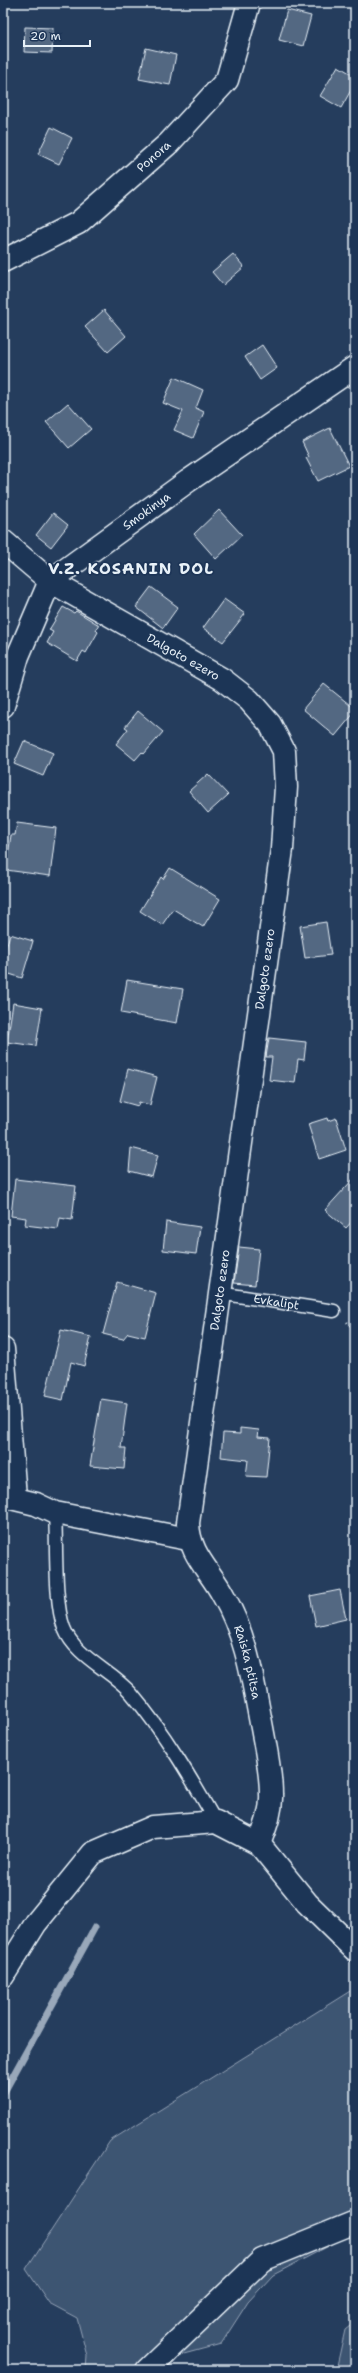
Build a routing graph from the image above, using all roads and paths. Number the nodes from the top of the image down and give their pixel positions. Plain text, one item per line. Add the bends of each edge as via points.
1 (249, 3) edge
2 (3, 261) edge
3 (355, 367) edge
4 (3, 541) edge
5 (50, 581) junction
6 (3, 706) edge
7 (219, 1293) junction
8 (334, 1311) dead end
9 (3, 1349) edge
10 (9, 1497) edge
11 (55, 1513) junction
12 (188, 1539) junction
13 (216, 1822) junction
14 (259, 1844) junction
15 (355, 1950) edge
16 (3, 1976) edge
17 (353, 2223) dead end
18 (147, 2370) edge

1 - 2 street, Ponora via 227,80 169,143 78,223
3 - 5 street, Smokinya via 188,481
4 - 5 street, Dalgoto ezero
5 - 6 street via 18,656
5 - 7 street, Dalgoto ezero via 222,679 262,714 284,751 286,787 282,849
7 - 8 lane, Evkalipt
7 - 12 street, Dalgoto ezero via 191,1494
9 - 10 street
10 - 11 street via 36,1504
11 - 12 street
11 - 13 lane via 59,1604 63,1626 69,1639 130,1692 143,1708 197,1787
12 - 14 street, Raiska ptitsa via 204,1568 223,1594 249,1656 272,1795 268,1820
13 - 14 street
13 - 16 street via 153,1827 94,1853 36,1923
14 - 15 street via 307,1903
17 - 18 street via 262,2260

